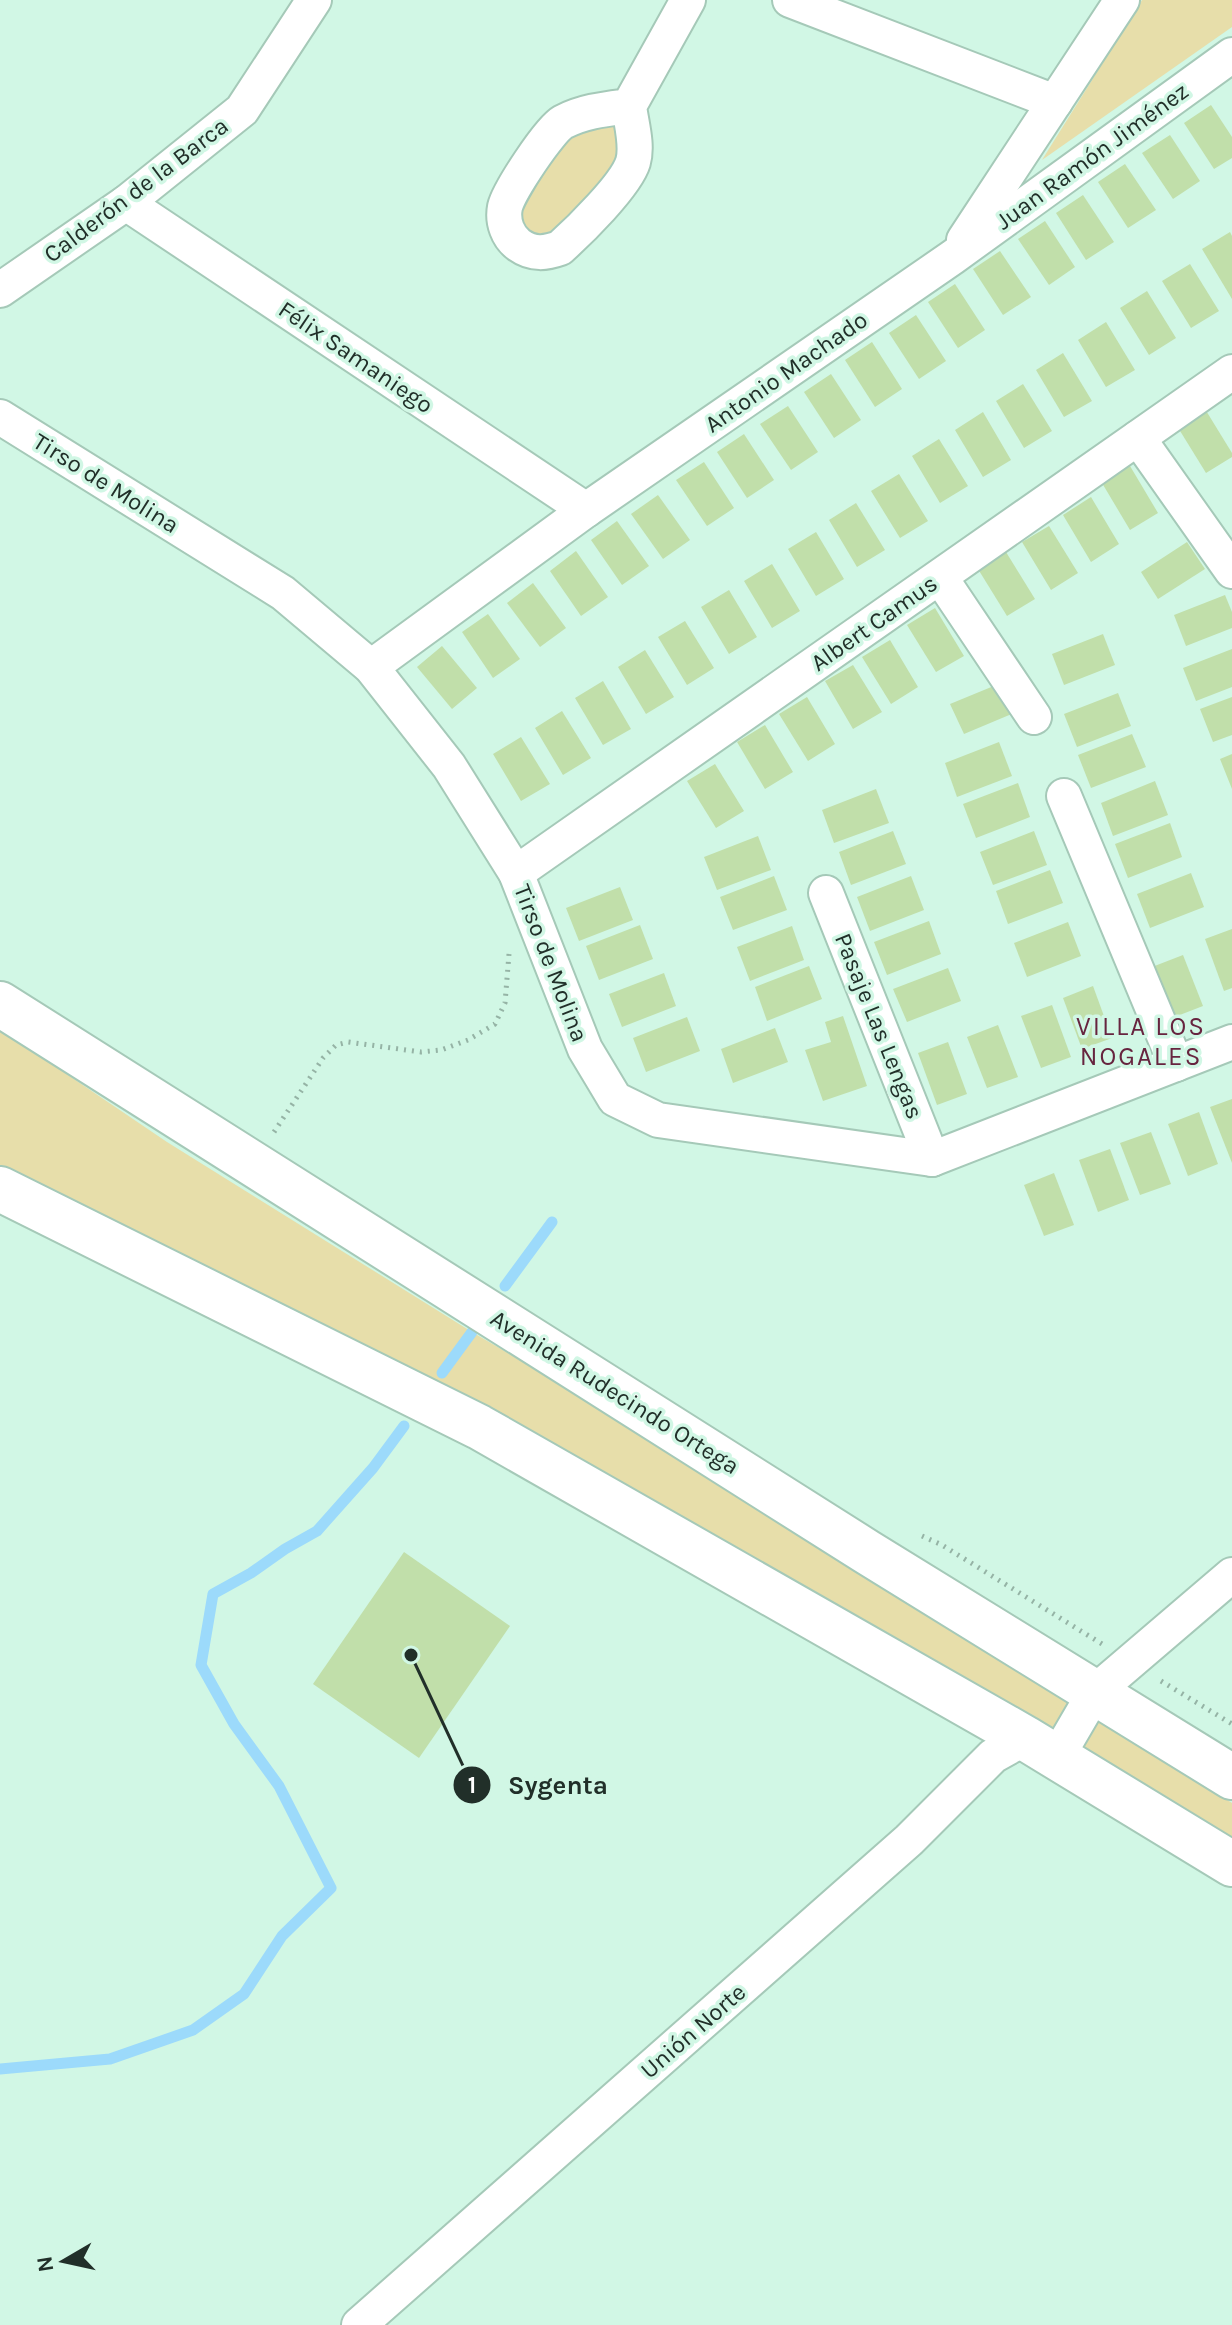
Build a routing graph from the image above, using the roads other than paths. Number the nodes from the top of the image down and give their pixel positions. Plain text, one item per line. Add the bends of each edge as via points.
1 (314, 0) edge
2 (688, 0) edge
3 (790, 0) edge
4 (1122, 0) edge
5 (1232, 55) edge
6 (1055, 102) junction
7 (629, 106) junction
8 (126, 203) junction
9 (953, 257) junction
10 (0, 290) edge
11 (1232, 372) edge
12 (0, 417) edge
13 (1138, 438) junction
14 (586, 510) junction
15 (1232, 571) edge
16 (940, 577) junction
17 (371, 667) junction
18 (1034, 717) dead end
19 (1064, 796) dead end
20 (516, 873) junction
21 (826, 893) dead end
22 (0, 1004) edge
23 (1232, 1042) edge
24 (1176, 1064) junction
25 (932, 1159) junction
26 (0, 1189) edge
27 (1232, 1575) edge
28 (1095, 1692) junction
29 (1041, 1748) junction
30 (1232, 1777) edge
31 (1232, 1864) edge
32 (359, 2325) edge

1 - 8 street, Calderón de la Barca via 242,110
2 - 7 street
3 - 6 street
4 - 6 street, Antonio Machado
5 - 9 street, Juan Ramón Jiménez
6 - 9 street, Antonio Machado
7 - 7 street via 591,111 560,123 529,164 505,208 507,231 523,248 560,248 623,181 634,153
8 - 10 street, Calderón de la Barca
8 - 14 street, Félix Samaniego
9 - 14 street, Antonio Machado
11 - 13 street, Albert Camus
12 - 17 street, Tirso de Molina via 283,593
13 - 15 street
13 - 16 street, Albert Camus
14 - 17 street, Antonio Machado
16 - 18 street
16 - 20 street, Albert Camus
17 - 20 street, Tirso de Molina via 449,766
19 - 24 street
20 - 25 street, Tirso de Molina via 585,1049 615,1099 658,1120
21 - 25 street, Pasaje Las Lengas
22 - 28 main road, Avenida Rudecindo Ortega
23 - 24 street, Tirso de Molina
24 - 25 street, Tirso de Molina
26 - 29 main road via 479,1427
27 - 28 street, Unión Norte
28 - 29 street, Unión Norte
28 - 30 main road, Avenida Rudecindo Ortega
29 - 31 main road
29 - 32 street, Unión Norte via 993,1756 909,1840

